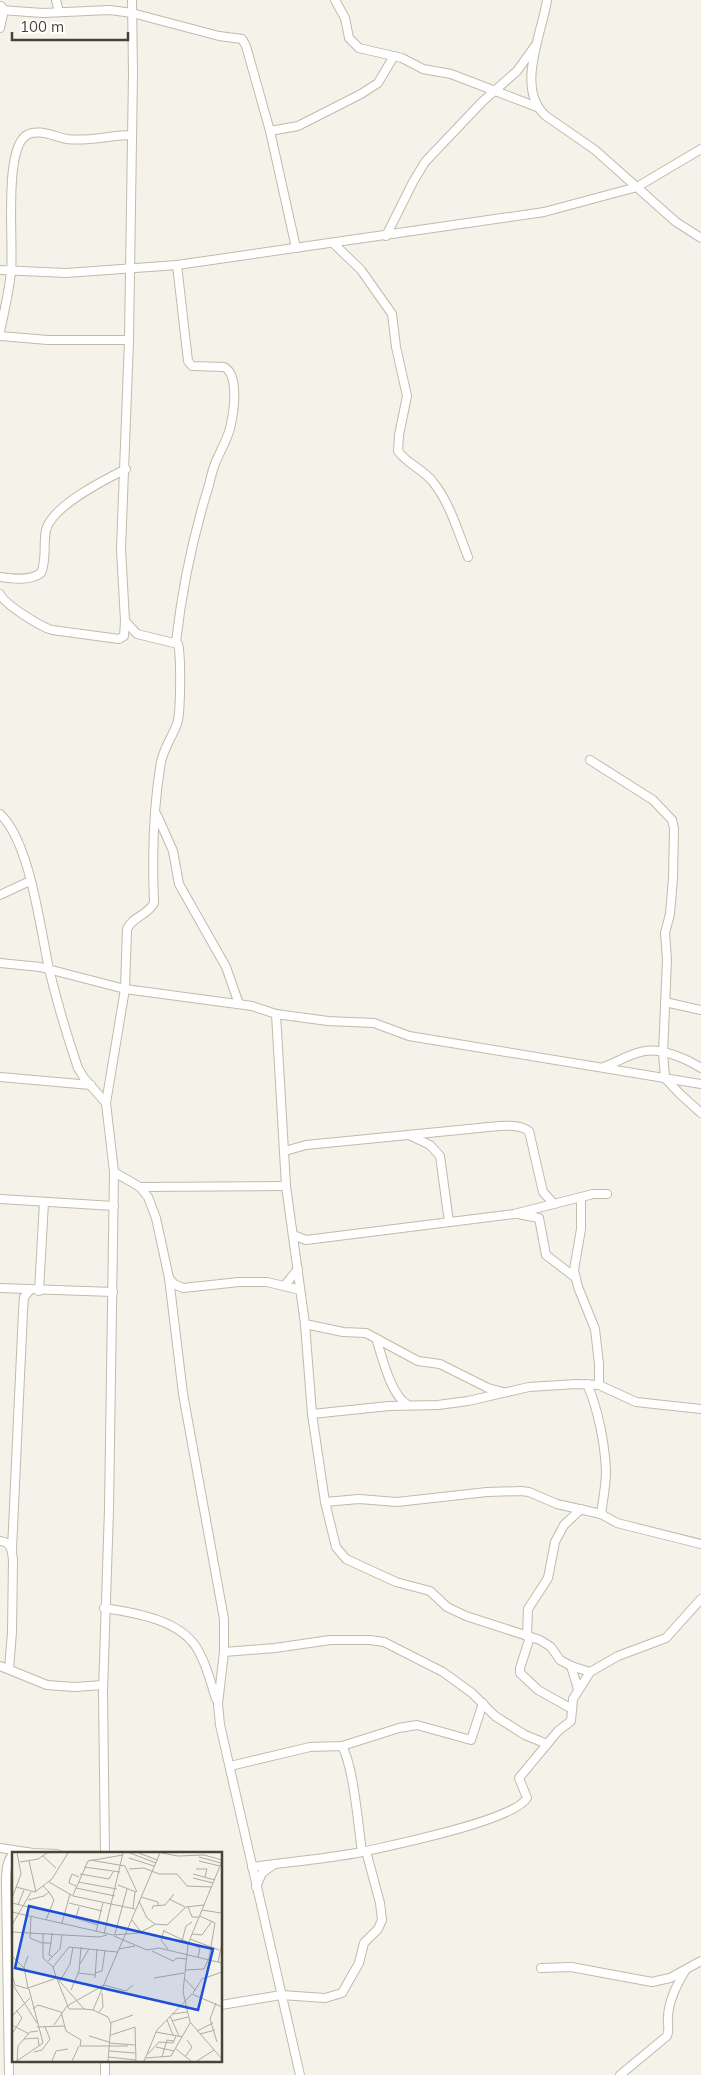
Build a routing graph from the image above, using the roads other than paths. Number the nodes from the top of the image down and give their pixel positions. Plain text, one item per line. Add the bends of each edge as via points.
1 (56, 0) edge
2 (132, 0) edge
3 (336, 0) edge
4 (548, 0) edge
5 (1, 8) edge
6 (59, 12) junction
7 (132, 13) junction
8 (0, 28) edge
9 (536, 44) junction
10 (394, 56) junction
11 (495, 90) junction
12 (537, 107) junction
13 (270, 131) junction
14 (132, 135) junction
15 (701, 149) edge
16 (637, 187) junction
17 (386, 236) junction
18 (701, 238) edge
19 (333, 243) junction
20 (296, 248) junction
21 (177, 265) junction
22 (130, 269) junction
23 (0, 270) edge
24 (12, 272) junction
25 (0, 334) edge
26 (129, 340) junction
27 (126, 469) junction
28 (468, 557) dead end
29 (1, 577) edge
30 (0, 592) edge
31 (125, 621) junction
32 (176, 642) junction
33 (590, 760) dead end
34 (156, 813) junction
35 (0, 815) edge
36 (30, 881) junction
37 (0, 895) edge
38 (0, 963) edge
39 (50, 971) junction
40 (125, 989) junction
41 (665, 1002) junction
42 (239, 1004) junction
43 (701, 1010) edge
44 (276, 1014) junction
45 (663, 1053) junction
46 (602, 1068) junction
47 (701, 1068) edge
48 (0, 1077) edge
49 (665, 1078) junction
50 (701, 1084) edge
51 (91, 1086) junction
52 (106, 1103) junction
53 (701, 1114) edge
54 (410, 1135) junction
55 (285, 1151) junction
56 (114, 1172) junction
57 (286, 1186) junction
58 (140, 1187) junction
59 (607, 1194) dead end
60 (581, 1198) junction
61 (0, 1199) edge
62 (44, 1202) junction
63 (554, 1204) junction
64 (114, 1206) junction
65 (514, 1214) junction
66 (449, 1222) junction
67 (293, 1235) junction
68 (306, 1240) junction
69 (295, 1250) junction
70 (298, 1269) junction
71 (168, 1278) junction
72 (576, 1278) junction
73 (285, 1285) junction
74 (0, 1288) edge
75 (30, 1290) junction
76 (300, 1290) junction
77 (39, 1291) junction
78 (113, 1292) junction
79 (305, 1324) junction
80 (376, 1338) junction
81 (587, 1384) junction
82 (599, 1385) junction
83 (505, 1392) junction
84 (410, 1406) junction
85 (701, 1409) edge
86 (312, 1414) junction
87 (325, 1502) junction
88 (582, 1509) junction
89 (601, 1514) junction
90 (0, 1541) edge
91 (701, 1544) edge
92 (12, 1549) junction
93 (701, 1600) edge
94 (104, 1608) junction
95 (528, 1636) junction
96 (224, 1652) junction
97 (0, 1666) edge
98 (571, 1666) junction
99 (9, 1669) junction
100 (590, 1672) junction
101 (103, 1685) junction
102 (578, 1689) junction
103 (218, 1704) junction
104 (483, 1704) junction
105 (572, 1709) junction
106 (547, 1744) junction
107 (342, 1746) junction
108 (230, 1766) junction
109 (0, 1850) edge
110 (16, 1851) joint
111 (364, 1851) junction
112 (30, 1852) edge
113 (105, 1852) edge
114 (12, 1854) edge
115 (274, 1864) junction
116 (252, 1867) junction
117 (7, 1868) junction
118 (256, 1887) junction
119 (3, 1920) edge
120 (701, 1961) edge
121 (541, 1968) dead end
122 (686, 1969) junction
123 (281, 1995) junction
124 (222, 2005) edge
125 (4, 2007) edge
126 (105, 2062) edge
127 (628, 2068) junction
128 (9, 2075) edge
129 (105, 2075) edge
130 (300, 2075) edge
131 (620, 2075) edge
132 (634, 2075) edge

1 - 6 street
2 - 7 street
3 - 10 street via 351,42 359,48
4 - 9 street
5 - 6 street
5 - 8 street
6 - 7 street via 110,10
7 - 13 street via 242,39
7 - 14 street
9 - 11 street via 517,70
9 - 12 street via 532,86
10 - 11 street via 423,69 452,74
10 - 13 street via 378,83 366,91 298,126
11 - 12 street
11 - 17 street via 425,162
12 - 16 street
13 - 20 street
14 - 22 street
14 - 24 street via 75,140 35,132 21,139 10,198
15 - 16 street
16 - 17 street via 544,212
16 - 18 street via 676,222
17 - 19 street
19 - 20 street
19 - 28 street via 361,270 392,314 407,396 398,451 404,460 438,488
20 - 21 street
21 - 22 street
21 - 32 street via 188,361 196,368 229,369 234,390 231,426 211,476 182,590
22 - 24 street via 66,274
22 - 26 street
23 - 24 street
24 - 25 street
25 - 26 street via 48,340
26 - 27 street
27 - 29 street via 80,494 52,517 46,530 41,573 19,579
27 - 31 street via 121,549
29 - 30 street
30 - 31 street via 12,607 43,628 119,638 124,636
31 - 32 street via 137,634
32 - 34 street via 179,647 178,718 162,760
33 - 41 street via 659,805 672,820 673,878 665,933
34 - 40 street via 152,861 154,903 127,929
34 - 42 street via 173,851 178,884 226,967
35 - 36 street via 12,826
36 - 37 street
36 - 39 street
38 - 39 street
39 - 40 street
39 - 51 street via 78,1068
40 - 42 street
40 - 52 street
41 - 43 street
41 - 45 street
42 - 44 street
44 - 46 street via 328,1022 374,1023 410,1036
44 - 55 street
45 - 46 street via 645,1051
45 - 47 street via 678,1056
45 - 49 street
46 - 49 street
48 - 51 street
49 - 50 street
49 - 53 street
51 - 52 street
52 - 56 street
54 - 55 street via 306,1144
54 - 63 street via 506,1126 526,1129 543,1192
54 - 66 street via 430,1145 440,1156
55 - 57 street
56 - 58 street
56 - 64 street
57 - 58 street
57 - 67 street
58 - 71 street via 148,1197 156,1218
59 - 60 street
60 - 63 street
60 - 72 street via 581,1229 574,1263
61 - 62 street
62 - 64 street
62 - 77 street
63 - 65 street
64 - 78 street
65 - 66 street
65 - 72 street via 539,1218 546,1255
66 - 68 street
67 - 68 street
67 - 69 street
68 - 69 street
69 - 70 street
70 - 73 street
70 - 76 street
71 - 73 street via 183,1288 239,1282
71 - 96 street via 183,1394 224,1619
72 - 82 street via 595,1329
73 - 76 street
74 - 75 street
75 - 77 street
75 - 92 street via 23,1302
76 - 79 street
77 - 78 street
78 - 94 street
79 - 80 street via 342,1332 366,1333
79 - 86 street
80 - 83 street via 418,1361 440,1364 488,1388
80 - 84 street via 395,1392 403,1403
81 - 82 street
81 - 83 street via 529,1387
81 - 89 street via 596,1409 605,1460
82 - 85 street via 636,1402
83 - 84 street via 468,1401
84 - 86 street
86 - 87 street
87 - 88 street via 359,1499 397,1502 511,1491 529,1492 557,1504
87 - 95 street via 336,1547 346,1559 396,1582 430,1592 447,1607 466,1616
88 - 89 street
88 - 95 street via 564,1525 555,1542 548,1578 528,1609
89 - 91 street via 617,1523
90 - 92 street via 8,1543
92 - 99 street via 14,1586
93 - 100 street via 666,1638 618,1656
94 - 101 street
94 - 103 street via 153,1619 188,1636 199,1651
95 - 98 street via 551,1647 560,1660
95 - 105 street via 520,1673 538,1690
96 - 103 street
96 - 104 street via 330,1640 377,1641 442,1672
97 - 99 street
98 - 100 street
98 - 102 street
99 - 101 street via 47,1685
100 - 102 street
101 - 113 street
102 - 105 street
103 - 108 street
104 - 106 street via 495,1716 525,1735
104 - 107 street via 471,1740 417,1725
105 - 106 street via 571,1721
106 - 111 street via 519,1778 527,1798 512,1810 483,1822
107 - 108 street via 310,1747
107 - 111 street
108 - 116 street
109 - 110 street
109 - 117 street
110 - 112 street
111 - 115 street
111 - 123 street via 382,1920 378,1930 364,1943 362,1956 342,1993 317,1998
114 - 117 street
115 - 116 street
115 - 118 street via 262,1873
116 - 118 street
117 - 119 street
118 - 123 street
119 - 125 street
120 - 122 street
121 - 122 street via 571,1968 652,1982 670,1978
122 - 127 street via 675,1990 668,2015 667,2036
123 - 124 street
123 - 130 street
125 - 128 street
126 - 129 street
127 - 131 street
127 - 132 street

